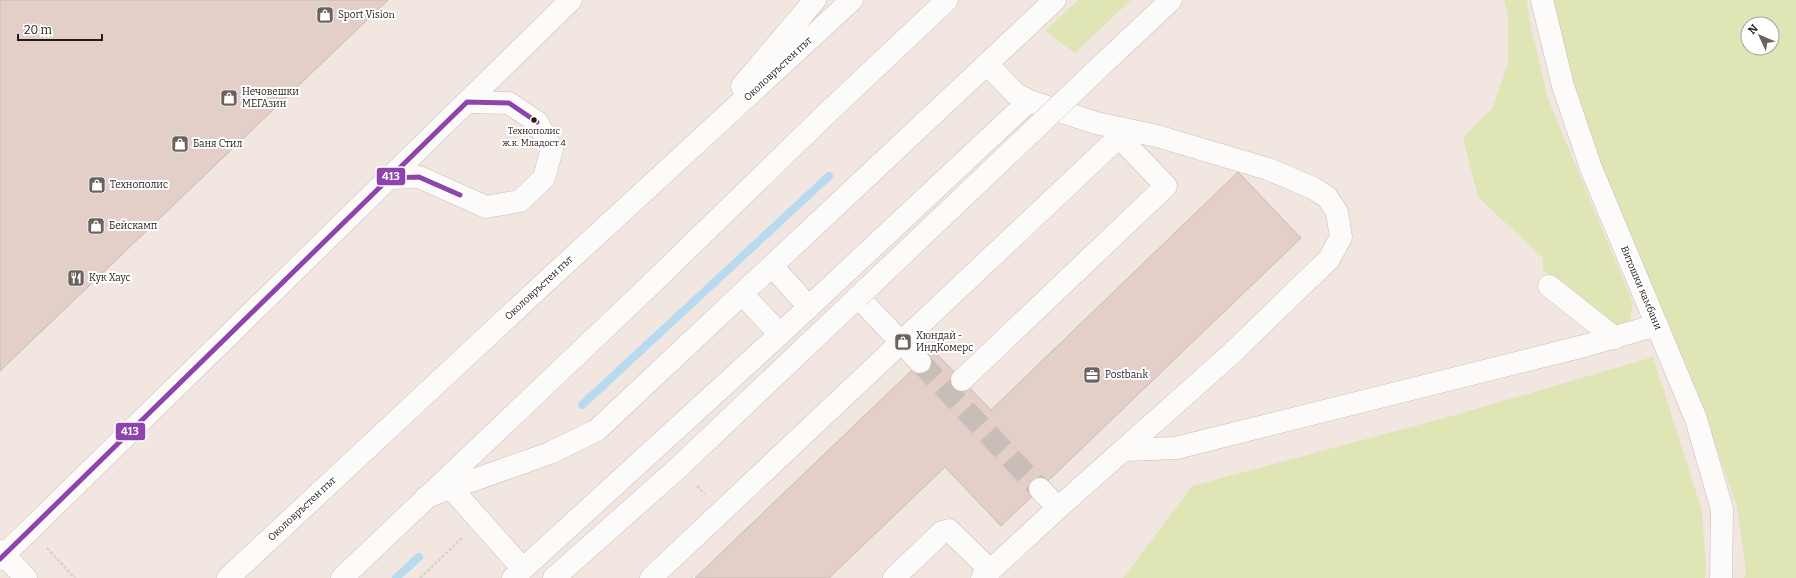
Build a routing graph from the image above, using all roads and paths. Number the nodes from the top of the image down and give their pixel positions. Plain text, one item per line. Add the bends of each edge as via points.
1 (815, 0) edge
2 (852, 0) edge
3 (947, 0) edge
4 (953, 0) edge
5 (1054, 0) edge
6 (1171, 0) edge
7 (1542, 0) edge
8 (568, 1) edge
9 (920, 25) junction
10 (987, 64) junction
11 (1029, 101) junction
12 (466, 102) junction
13 (684, 155) junction
14 (389, 178) junction
15 (772, 266) junction
16 (1549, 286) dead end
17 (742, 294) junction
18 (858, 297) junction
19 (809, 306) junction
20 (1657, 325) junction
21 (780, 334) junction
22 (1615, 338) junction
23 (901, 342) junction
24 (920, 362) tunnel mouth
25 (962, 380) dead end
26 (1124, 450) junction
27 (679, 467) junction
28 (451, 488) junction
29 (1040, 489) tunnel mouth
30 (426, 497) junction
31 (1058, 508) junction
32 (722, 511) junction
33 (30, 530) junction
34 (1, 555) edge
35 (518, 573) edge
36 (986, 574) edge
37 (26, 578) edge
38 (75, 578) edge
39 (228, 578) edge
40 (342, 578) edge
41 (554, 578) edge
42 (652, 578) edge
43 (894, 578) edge
44 (1721, 578) edge

1 - 13 main road
2 - 13 main road, Околовръстен път
3 - 9 main road
4 - 9 main road
5 - 10 main road
6 - 18 main road, bridge
7 - 20 main road, Витошки камбани via 1563,86 1591,168
8 - 12 main road
9 - 30 main road
10 - 11 main road via 1016,94
10 - 15 main road
11 - 19 main road
11 - 26 main road via 1096,123 1157,136 1268,169 1313,188 1327,197 1338,212 1341,237 1329,259 1231,354
12 - 14 main road
12 - 14 main road via 509,104 537,122 552,149 544,178 520,201 486,207 419,177
13 - 39 main road, Околовръстен път
14 - 33 main road
15 - 17 main road
15 - 19 main road
16 - 22 main road
17 - 21 main road
17 - 28 main road via 597,430 550,453
18 - 23 main road
18 - 27 main road
19 - 21 main road
20 - 22 main road
20 - 44 main road, Витошки камбани via 1696,419 1722,509
21 - 35 main road
22 - 26 main road via 1176,448
23 - 24 main road
23 - 25 main road via 1119,137 1166,186
23 - 32 main road
26 - 31 main road
27 - 32 path
27 - 41 main road
28 - 30 main road
28 - 35 main road
29 - 31 main road
30 - 40 main road
31 - 36 main road
32 - 42 main road
33 - 34 main road
33 - 38 path
34 - 37 main road
36 - 43 main road via 949,530 942,532

